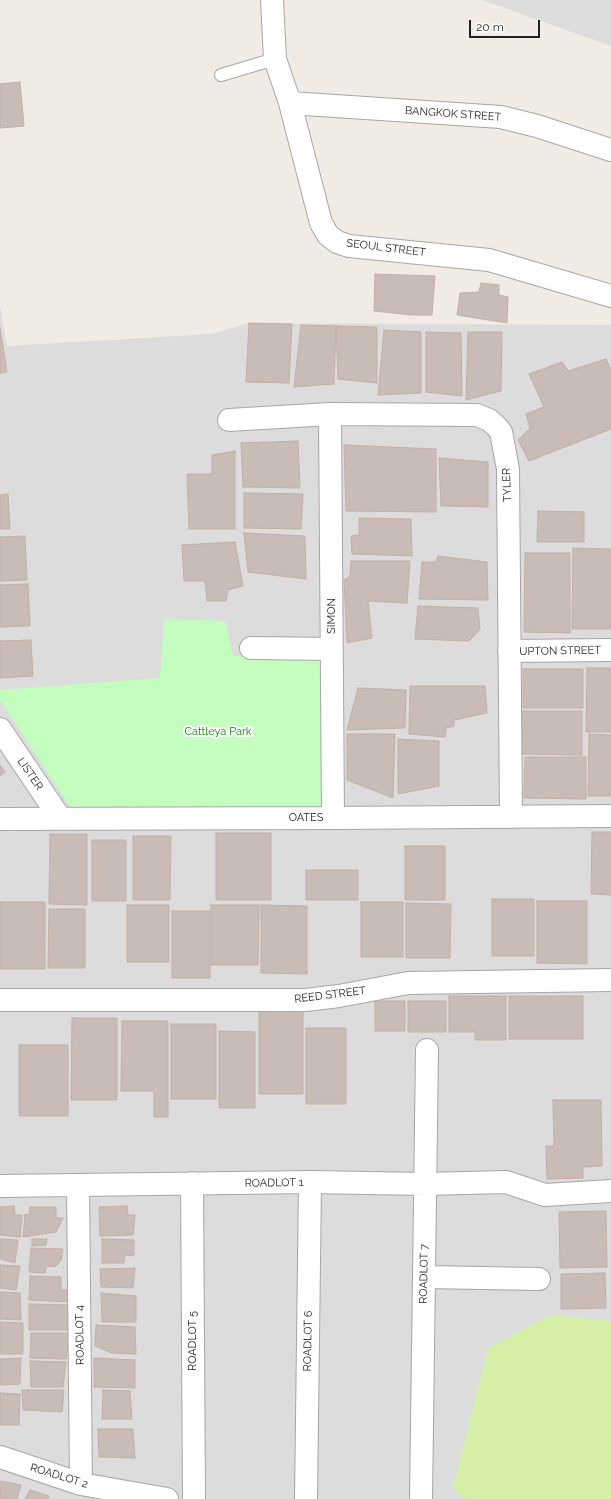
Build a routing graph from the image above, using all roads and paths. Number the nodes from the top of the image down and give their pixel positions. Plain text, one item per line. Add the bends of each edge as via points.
1 (272, 0) edge
2 (276, 59) junction
3 (221, 75) dead end
4 (290, 104) junction
5 (611, 150) edge
6 (611, 296) edge
7 (330, 414) junction
8 (229, 420) dead end
9 (251, 648) dead end
10 (332, 649) junction
11 (611, 650) edge
12 (509, 651) junction
13 (0, 729) edge
14 (611, 816) edge
15 (511, 817) junction
16 (0, 818) edge
17 (60, 818) junction
18 (333, 818) junction
19 (611, 980) edge
20 (0, 1000) edge
21 (427, 1050) dead end
22 (310, 1182) junction
23 (192, 1184) junction
24 (425, 1184) junction
25 (78, 1185) junction
26 (0, 1186) edge
27 (611, 1191) edge
28 (424, 1278) junction
29 (539, 1279) dead end
30 (0, 1456) edge
31 (81, 1484) junction
32 (167, 1499) edge
33 (194, 1499) edge
34 (306, 1499) edge
35 (421, 1499) edge

1 - 2 street, SEOUL STREET
2 - 3 lane
2 - 4 street, SEOUL STREET
4 - 5 street, BANGKOK STREET via 501,117
4 - 6 street, SEOUL STREET via 321,223 328,235 337,242 349,246 489,260
7 - 8 street, TYLER
7 - 10 street, SIMON
7 - 12 street, TYLER via 477,415 489,420 501,432 508,469
9 - 10 street
10 - 18 street, SIMON
11 - 12 street, UPTON STREET
12 - 15 street, TYLER
13 - 17 street, LISTER
14 - 15 street, OATES
15 - 18 street, OATES
16 - 17 street, OATES
17 - 18 street, OATES
19 - 20 street, REED STREET via 408,983 306,1000
21 - 24 street, ROADLOT 7
22 - 23 street, ROADLOT 1
22 - 24 street, ROADLOT 1
22 - 34 street, ROADLOT 6
23 - 25 street, ROADLOT 1
23 - 33 street, ROADLOT 5
24 - 27 street, ROADLOT 1 via 506,1182 546,1195
24 - 28 street, ROADLOT 7
25 - 26 street, ROADLOT 1
25 - 31 street, ROADLOT 4
28 - 29 street
28 - 35 street, ROADLOT 7
30 - 31 street, ROADLOT 2
31 - 32 street, ROADLOT 2

